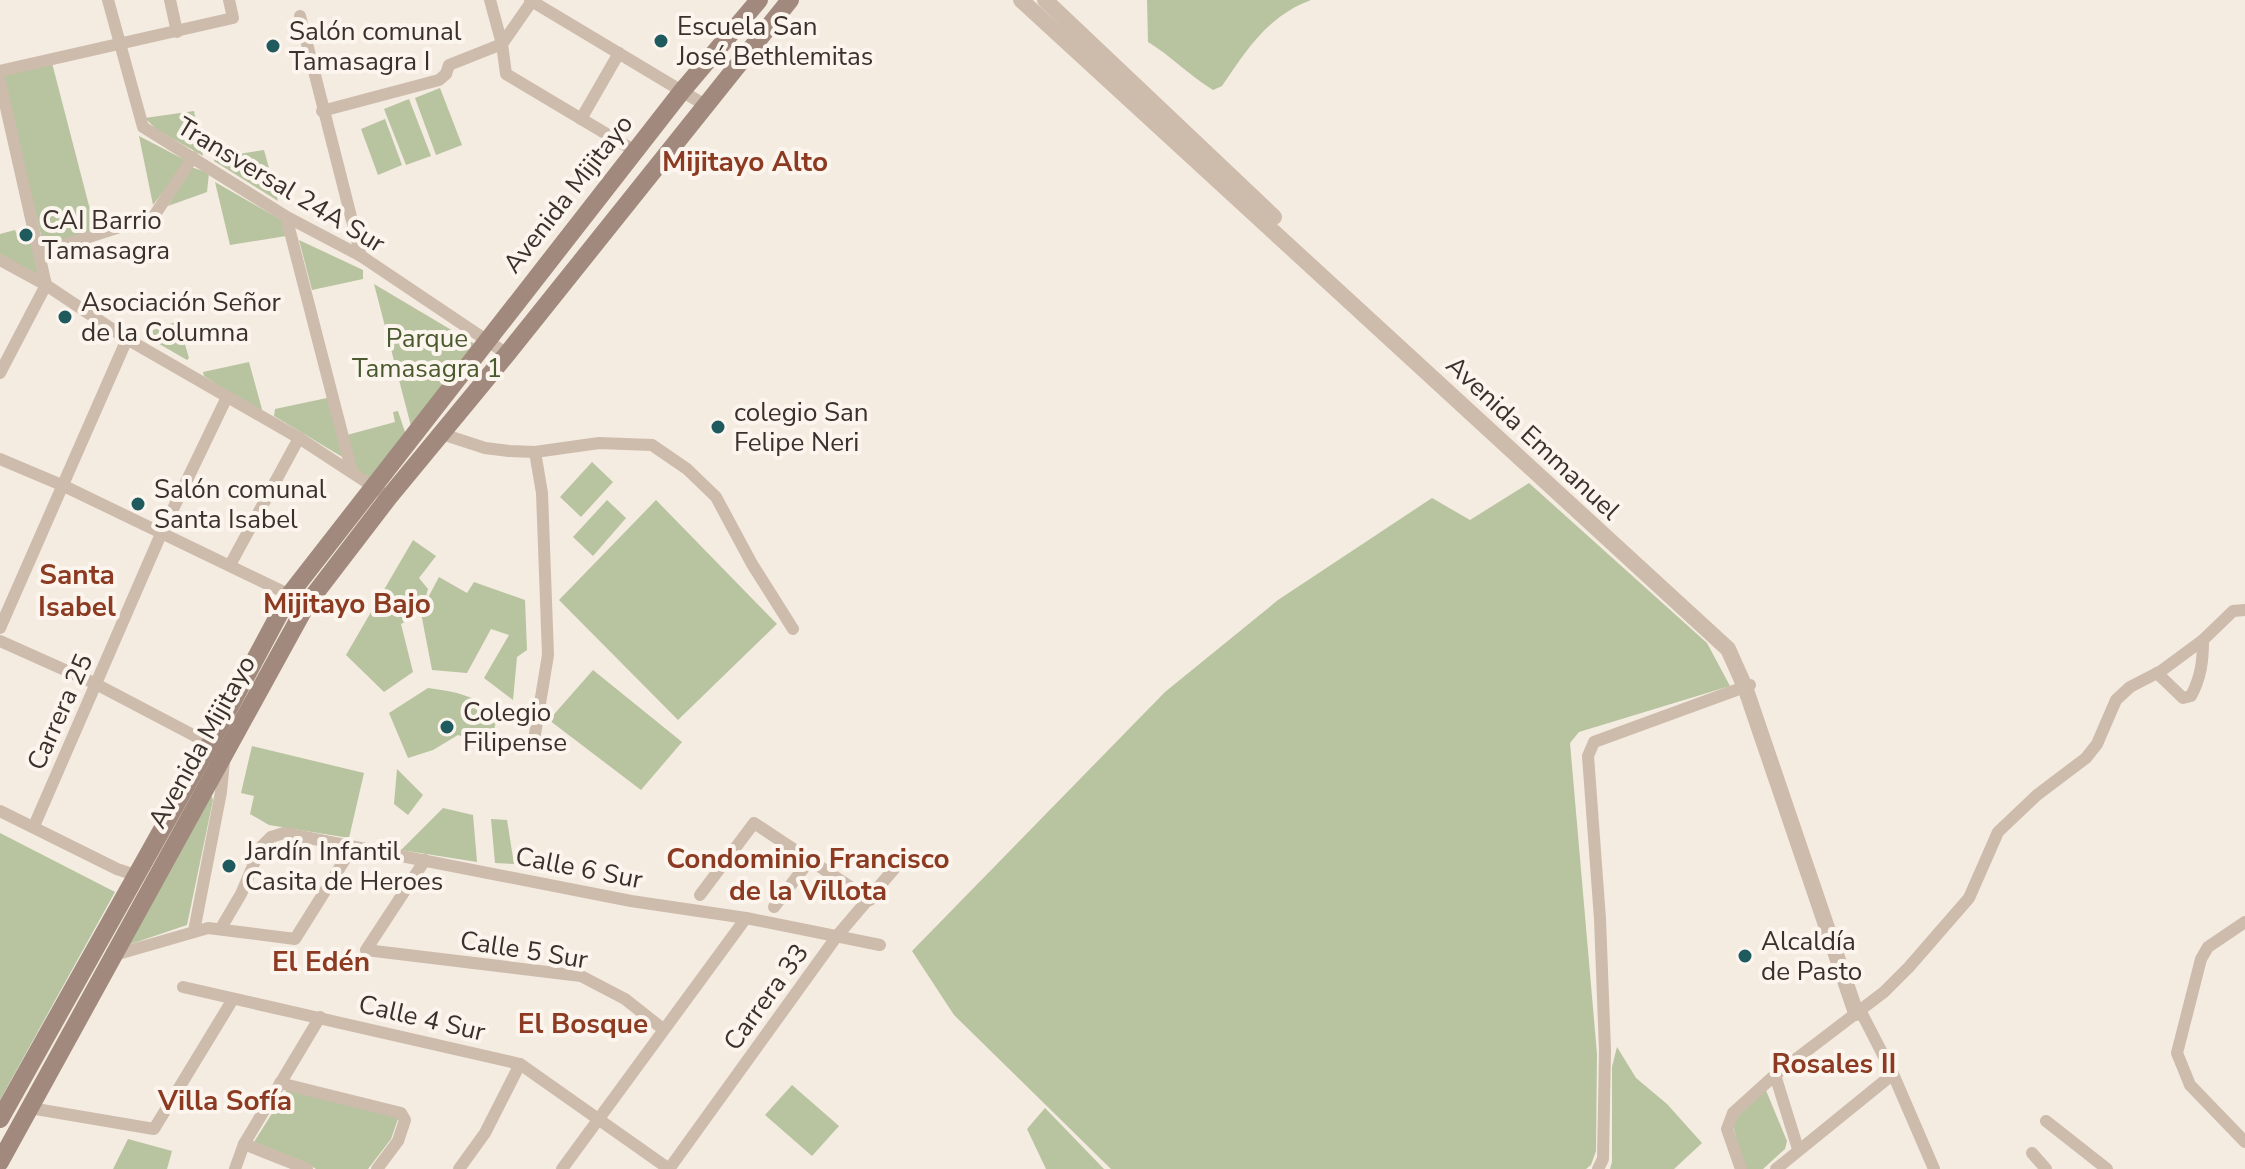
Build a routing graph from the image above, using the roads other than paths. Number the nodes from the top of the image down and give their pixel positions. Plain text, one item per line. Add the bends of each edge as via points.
1 (108, 0) edge
2 (170, 0) edge
3 (229, 0) edge
4 (490, 0) edge
5 (759, 0) edge
6 (790, 0) edge
7 (1021, 0) edge
8 (1045, 0) edge
9 (531, 1) edge
10 (300, 16) dead end
11 (177, 32) junction
12 (118, 44) junction
13 (502, 44) junction
14 (619, 53) junction
15 (0, 71) edge
16 (0, 81) edge
17 (682, 91) junction
18 (705, 105) junction
19 (322, 111) junction
20 (581, 119) junction
21 (635, 151) junction
22 (193, 157) junction
23 (287, 220) dead end
24 (39, 253) junction
25 (361, 256) junction
26 (0, 260) edge
27 (46, 285) junction
28 (127, 339) junction
29 (485, 341) junction
30 (507, 354) junction
31 (0, 373) edge
32 (227, 397) junction
33 (442, 434) junction
34 (299, 438) junction
35 (535, 452) junction
36 (0, 459) edge
37 (352, 472) junction
38 (64, 486) junction
39 (372, 486) junction
40 (389, 497) junction
41 (161, 534) junction
42 (230, 565) junction
43 (290, 594) junction
44 (307, 604) junction
45 (2245, 610) edge
46 (0, 628) edge
47 (793, 629) dead end
48 (2203, 640) junction
49 (0, 641) edge
50 (2157, 673) junction
51 (94, 683) junction
52 (1748, 686) junction
53 (211, 742) junction
54 (533, 746) dead end
55 (224, 758) junction
56 (0, 811) edge
57 (34, 826) junction
58 (352, 848) junction
59 (905, 856) dead end
60 (425, 860) junction
61 (809, 861) junction
62 (135, 875) junction
63 (700, 895) dead end
64 (870, 900) junction
65 (774, 907) dead end
66 (746, 918) junction
67 (2245, 920) edge
68 (221, 928) junction
69 (194, 931) junction
70 (837, 936) junction
71 (880, 945) dead end
72 (96, 948) junction
73 (113, 957) junction
74 (183, 987) dead end
75 (233, 999) junction
76 (1858, 1012) junction
77 (320, 1017) junction
78 (663, 1029) junction
79 (520, 1064) junction
80 (1893, 1074) junction
81 (1775, 1075) junction
82 (280, 1083) junction
83 (30, 1108) junction
84 (598, 1118) junction
85 (0, 1119) edge
86 (2046, 1121) dead end
87 (2245, 1142) edge
88 (244, 1144) junction
89 (1798, 1149) junction
90 (2032, 1153) dead end
91 (0, 1162) edge
92 (235, 1169) edge
93 (307, 1169) edge
94 (377, 1169) edge
95 (459, 1169) edge
96 (562, 1169) edge
97 (669, 1169) edge
98 (1598, 1169) edge
99 (1741, 1169) edge
100 (1776, 1169) edge
101 (1934, 1169) edge
102 (2046, 1169) edge
103 (2107, 1169) edge

1 - 12 street, Transversal 24A Sur
2 - 11 street
3 - 11 street via 233,18
4 - 13 street
5 - 17 main road, Avenida Mijitayo
6 - 18 main road, Avenida Mijitayo
7 - 52 street, Avenida Emmanuel via 1728,649
8 - 52 street, Avenida Emmanuel via 1732,645
9 - 13 street
9 - 14 street
10 - 19 street
11 - 12 street
12 - 15 street
12 - 22 street, Transversal 24A Sur via 143,127
13 - 19 street via 449,65 439,80
13 - 20 street via 506,74
14 - 17 street
14 - 20 street
16 - 24 street
17 - 18 street
17 - 21 main road, Avenida Mijitayo
18 - 30 main road, Avenida Mijitayo
19 - 25 street
20 - 21 street
21 - 29 main road, Avenida Mijitayo
22 - 24 street via 154,216
22 - 25 street, Transversal 24A Sur
23 - 37 street
24 - 27 street
25 - 29 street, Transversal 24A Sur
26 - 27 street
27 - 28 street
27 - 31 street
28 - 32 street
28 - 38 street
29 - 30 street, Transversal 24A Sur
29 - 39 main road, Avenida Mijitayo
30 - 33 main road, Avenida Mijitayo
32 - 34 street
32 - 41 street, Carrera 25
33 - 35 street via 485,448
33 - 40 main road, Avenida Mijitayo
34 - 37 street
34 - 42 street
35 - 47 street via 599,443 652,445 687,469 716,497
35 - 54 street via 542,493 548,655
36 - 38 street
37 - 39 street
38 - 41 street
38 - 46 street
39 - 40 street
39 - 43 main road, Avenida Mijitayo
40 - 44 main road, Avenida Mijitayo
41 - 42 street
41 - 51 street, Carrera 25
42 - 43 street
43 - 44 street
43 - 53 main road, Avenida Mijitayo
44 - 55 main road, Avenida Mijitayo
45 - 48 street via 2233,611
48 - 50 street
48 - 50 street via 2201,672 2191,696 2183,698
49 - 51 street
50 - 76 street via 2116,700 2086,758 1998,832 1969,898 1892,984
51 - 53 street
51 - 57 street, Carrera 25
52 - 76 street, Avenida Emmanuel
52 - 98 street via 1594,742 1588,756 1605,1050 1603,1159
53 - 55 street
53 - 62 main road, Avenida Mijitayo
55 - 69 street
55 - 73 main road, Avenida Mijitayo
56 - 57 street
57 - 62 street
58 - 60 street, Calle 6 Sur
58 - 68 street via 295,939
58 - 68 street, Calle 6 Sur via 284,833 271,837
59 - 64 street, Carrera 33
60 - 66 street, Calle 6 Sur
60 - 78 street, Calle 5 Sur via 366,950 581,976 625,999
61 - 63 street via 754,823
61 - 64 street
61 - 65 street
62 - 72 main road, Avenida Mijitayo
64 - 70 street, Carrera 33
66 - 70 street, Calle 6 Sur
66 - 78 street
67 - 87 street via 2208,947 2201,959 2177,1053 2190,1085
68 - 69 street
69 - 73 street
70 - 71 street, Calle 6 Sur
70 - 97 street, Carrera 33
72 - 73 street
72 - 85 main road, Avenida Mijitayo
73 - 83 main road, Avenida Mijitayo
74 - 75 street, Calle 4 Sur
75 - 77 street, Calle 4 Sur
75 - 83 street via 154,1129
76 - 80 street
76 - 81 street
77 - 79 street, Calle 4 Sur
77 - 82 street
78 - 84 street
79 - 84 street, Calle 4 Sur
79 - 95 street via 485,1133
80 - 89 street
80 - 101 street
81 - 89 street
81 - 99 street via 1733,1113 1727,1129
82 - 88 street
82 - 94 street via 401,1113 405,1120 398,1141
83 - 91 main road, Avenida Mijitayo
84 - 96 street
84 - 97 street, Calle 4 Sur
86 - 103 street
88 - 92 street
88 - 93 street
89 - 100 street
90 - 102 street

